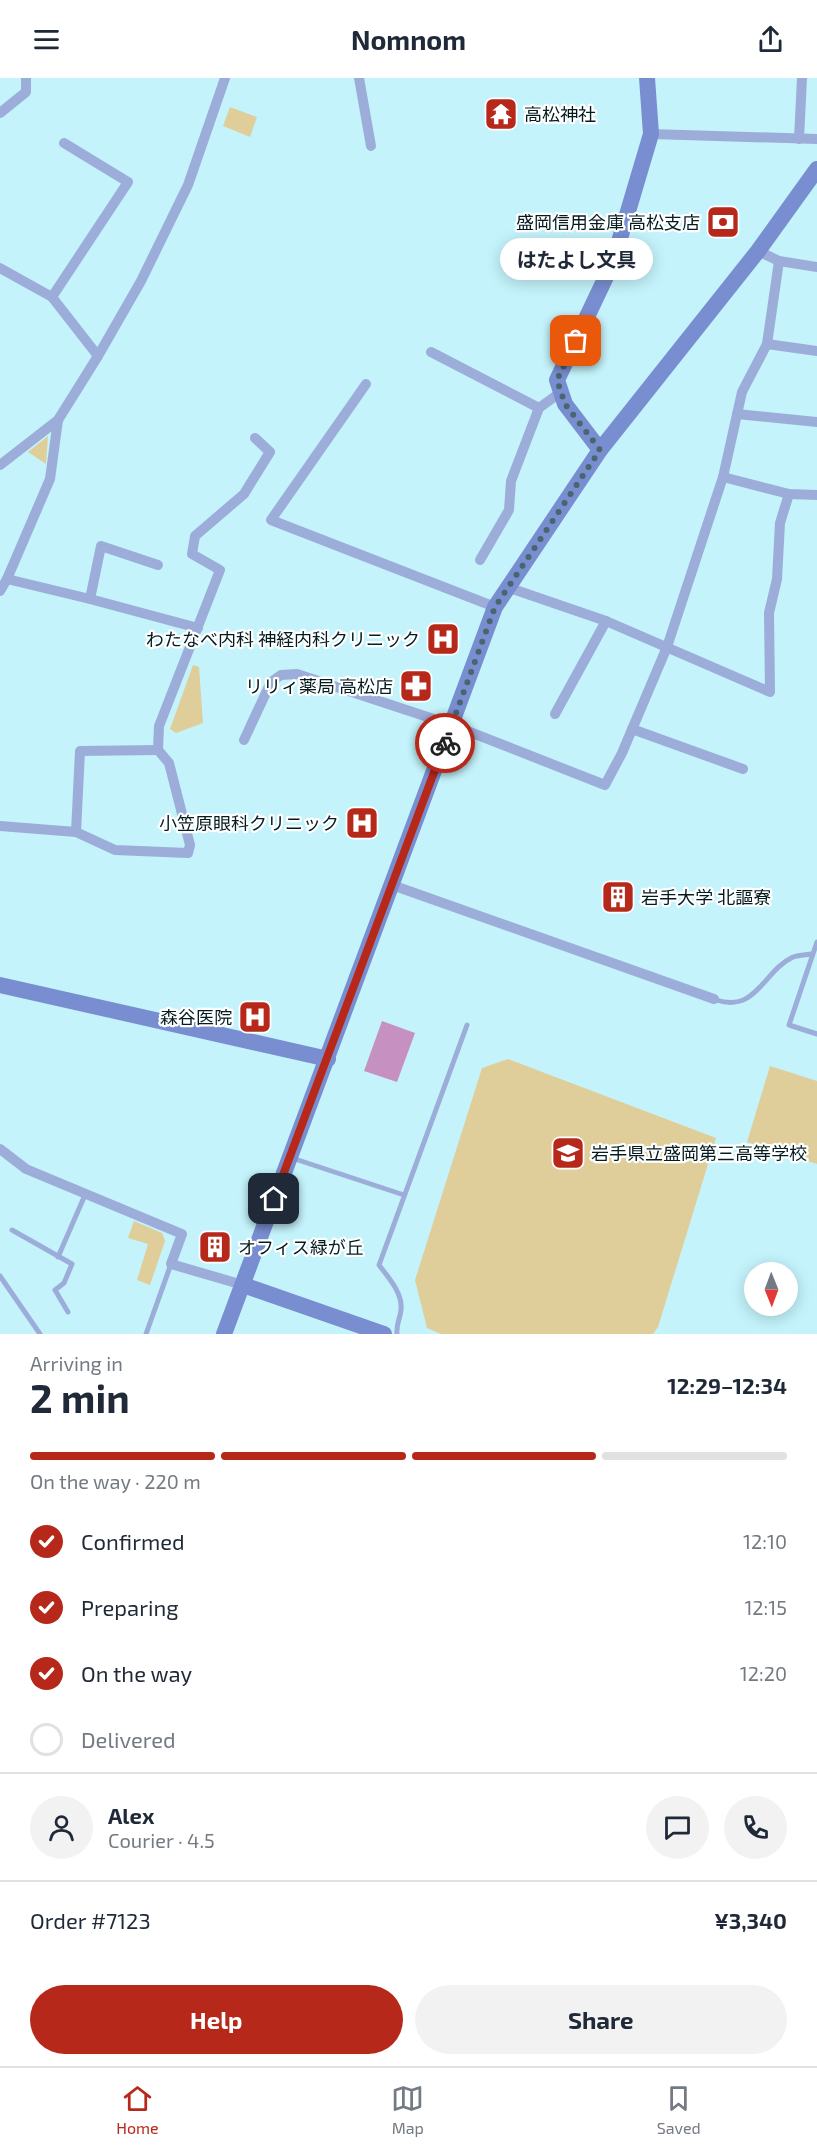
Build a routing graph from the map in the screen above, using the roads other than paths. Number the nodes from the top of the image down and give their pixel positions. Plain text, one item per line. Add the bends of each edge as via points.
1 (26, 78) edge
2 (225, 78) edge
3 (359, 78) edge
4 (646, 78) edge
5 (802, 78) edge
6 (0, 113) edge
7 (651, 134) junction
8 (799, 139) junction
9 (817, 139) edge
10 (64, 143) dead end
11 (372, 146) dead end
12 (817, 169) edge
13 (758, 250) junction
14 (779, 261) junction
15 (817, 267) edge
16 (0, 268) edge
17 (52, 297) junction
18 (767, 344) junction
19 (817, 351) edge
20 (431, 352) dead end
21 (98, 356) junction
22 (366, 384) dead end
23 (561, 392) junction
24 (539, 408) junction
25 (737, 414) junction
26 (58, 420) junction
27 (817, 422) edge
28 (255, 438) dead end
29 (600, 450) junction
30 (0, 465) edge
31 (723, 477) junction
32 (789, 494) junction
33 (817, 495) edge
34 (480, 560) dead end
35 (158, 565) dead end
36 (7, 579) junction
37 (507, 587) junction
38 (0, 591) edge
39 (90, 599) junction
40 (495, 607) junction
41 (606, 621) junction
42 (198, 628) junction
43 (667, 647) junction
44 (555, 714) dead end
45 (452, 725) junction
46 (632, 729) junction
47 (243, 740) dead end
48 (158, 750) junction
49 (743, 769) dead end
50 (0, 826) edge
51 (75, 832) junction
52 (392, 885) junction
53 (817, 942) edge
54 (812, 954) junction
55 (0, 985) edge
56 (714, 999) joint
57 (467, 1025) dead end
58 (817, 1034) edge
59 (328, 1059) junction
60 (0, 1149) edge
61 (290, 1158) junction
62 (86, 1195) junction
63 (404, 1195) junction
64 (12, 1230) dead end
65 (58, 1257) junction
66 (171, 1264) junction
67 (0, 1276) edge
68 (243, 1285) junction
69 (68, 1312) dead end
70 (40, 1334) edge
71 (146, 1334) edge
72 (224, 1334) edge
73 (384, 1334) edge
74 (397, 1334) edge

1 - 6 street via 26,92
2 - 21 street via 188,185 141,281
3 - 11 street
4 - 7 street
5 - 8 street
7 - 8 street
7 - 23 street via 613,262 557,380
8 - 9 street
10 - 17 street via 128,182
12 - 13 street
13 - 14 street
13 - 29 street
14 - 15 street
14 - 18 street
16 - 17 street
17 - 21 street
18 - 19 street
18 - 25 street via 742,392
20 - 24 street
21 - 26 street
22 - 40 street via 272,520
23 - 24 street
23 - 29 street via 565,404
24 - 34 street via 511,481 509,510
25 - 27 street
25 - 31 street
26 - 30 street
26 - 36 street via 50,479
28 - 42 street via 270,452 244,494 195,536 192,554 220,570
29 - 37 street
31 - 32 street
31 - 43 street
32 - 33 street
32 - 43 street via 780,523 777,579 769,613 770,692
35 - 39 street via 101,546
36 - 38 street
36 - 39 street
37 - 40 street
37 - 41 street
39 - 42 street
40 - 45 street
41 - 43 street
41 - 44 street
42 - 48 street via 159,726
43 - 46 street
45 - 46 street via 605,785
45 - 47 street via 297,674 281,675 271,682
45 - 52 street
46 - 49 street
48 - 51 street via 80,751
48 - 51 street via 169,763 190,845 188,853 115,850
50 - 51 street
52 - 56 street
52 - 59 street
53 - 54 lane
54 - 56 lane via 795,956 783,963 750,997 735,1003
54 - 58 lane via 789,1025
55 - 59 street
57 - 63 lane
59 - 61 street
60 - 62 street via 26,1169
61 - 63 lane
61 - 68 street
62 - 65 lane
62 - 66 street via 182,1234
63 - 74 lane via 379,1265 402,1305
64 - 65 lane
65 - 69 lane via 72,1264 64,1283 56,1290
66 - 68 street
66 - 71 lane
67 - 70 lane
68 - 72 street
68 - 73 street

